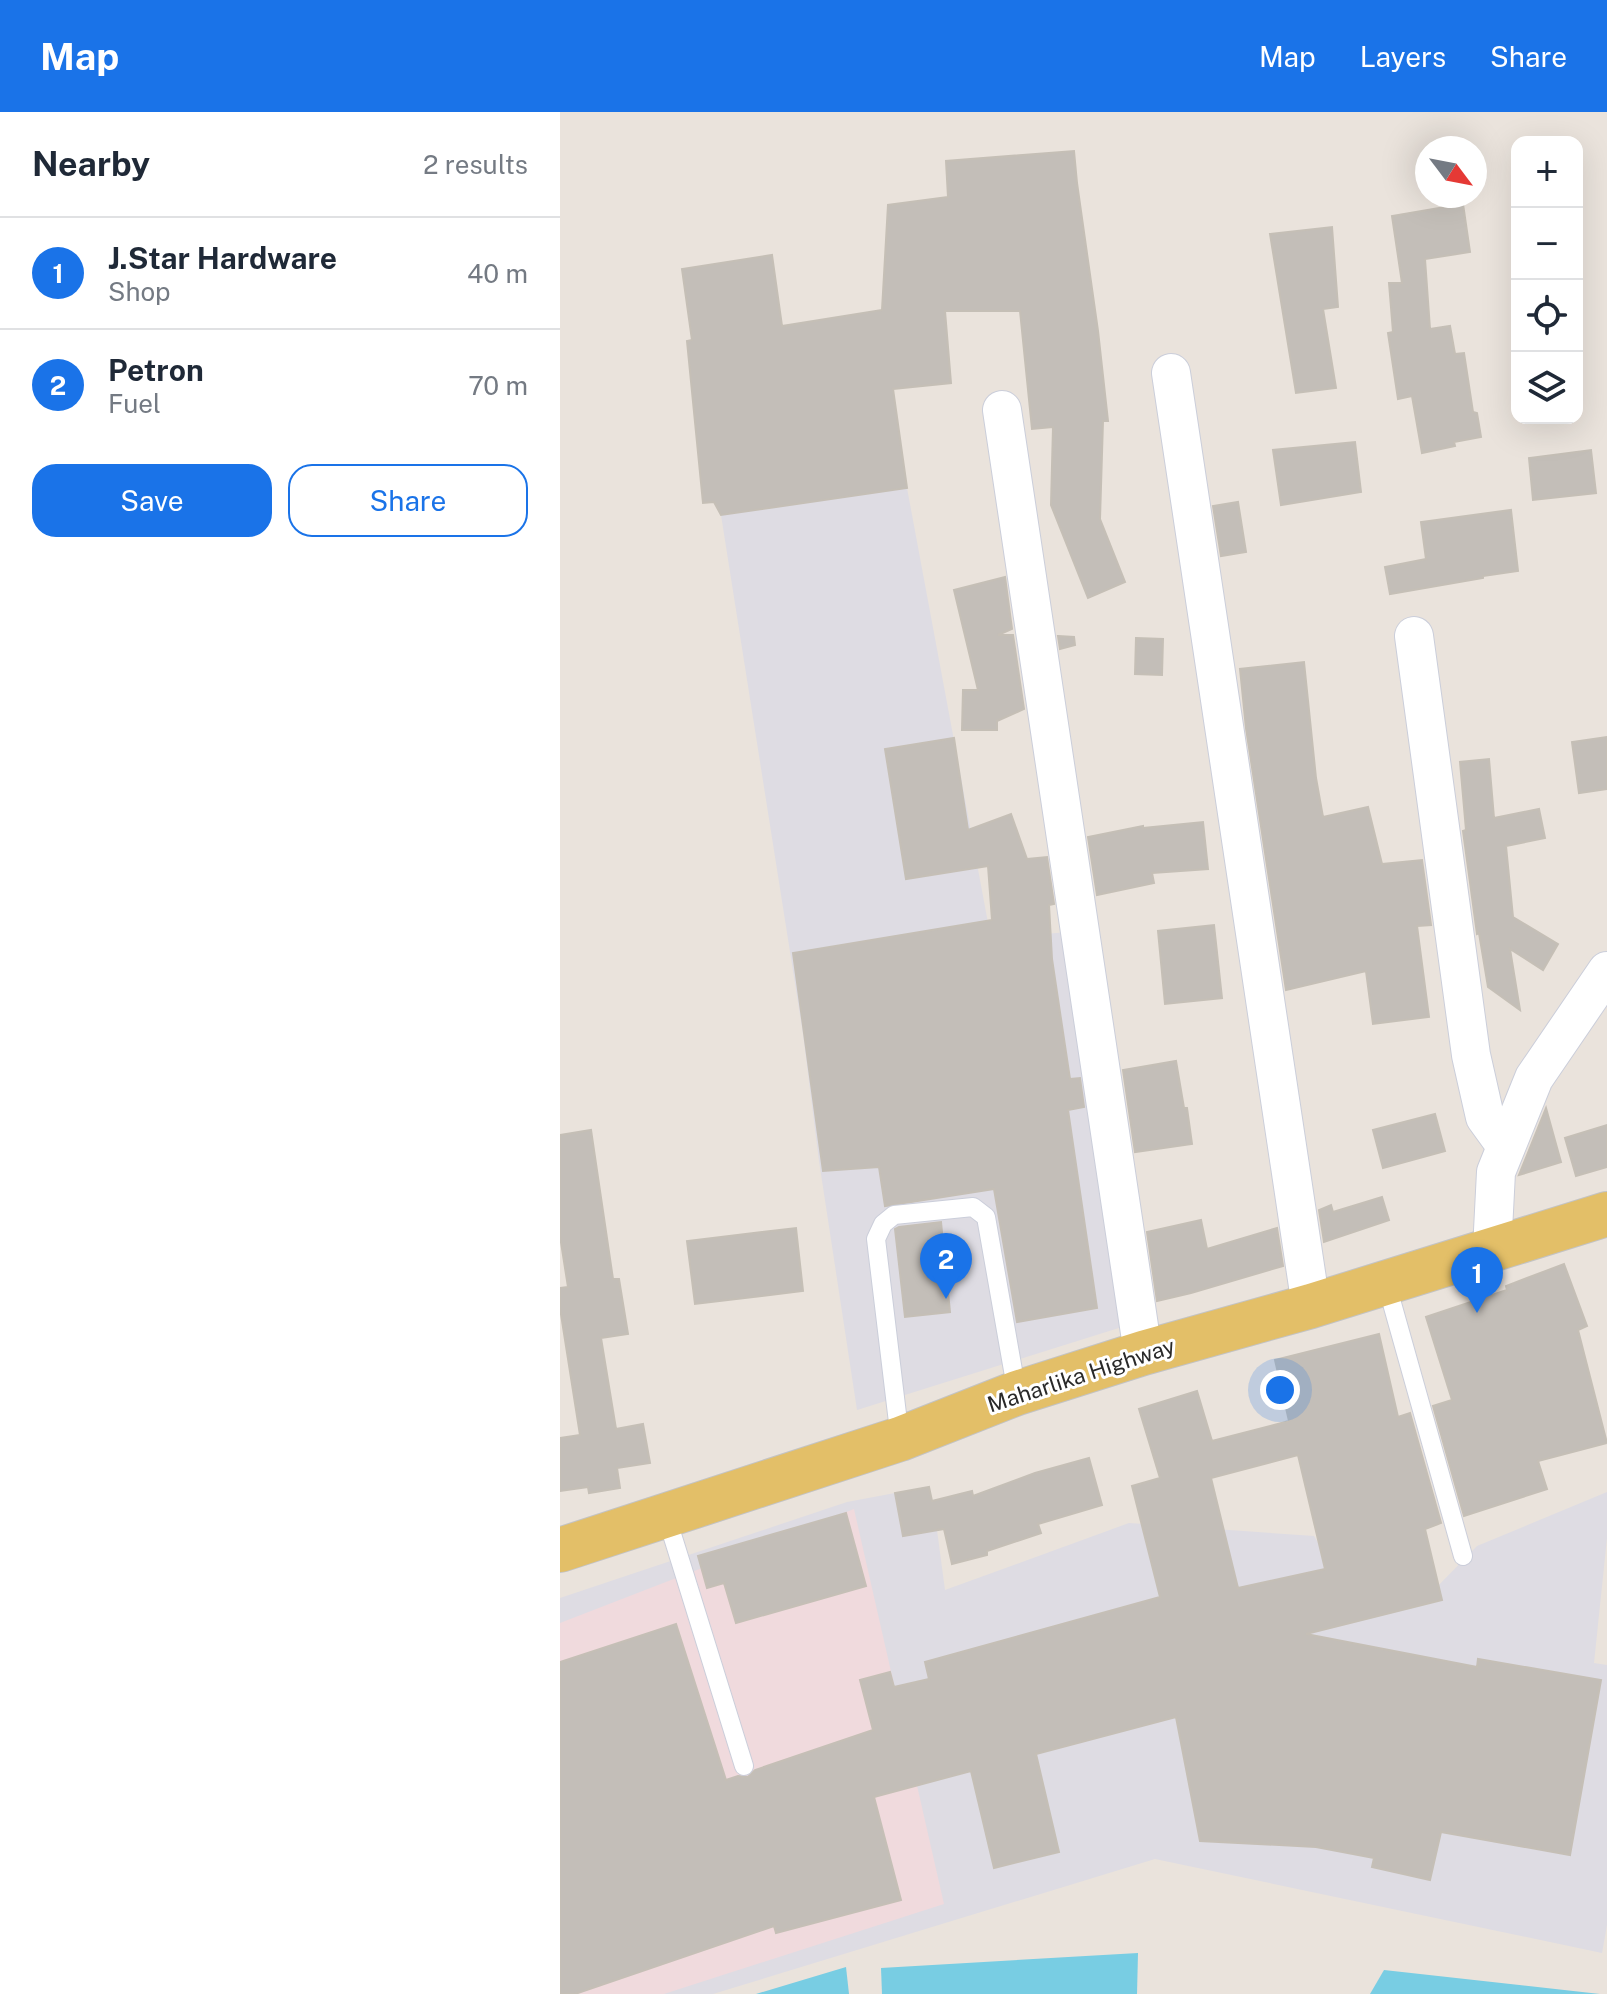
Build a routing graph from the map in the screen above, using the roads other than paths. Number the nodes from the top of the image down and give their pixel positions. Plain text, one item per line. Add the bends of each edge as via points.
1 (1171, 373) dead end
2 (1002, 410) dead end
3 (1414, 636) dead end
4 (1607, 971) edge
5 (1506, 1146) junction
6 (1607, 1214) edge
7 (1492, 1250) junction
8 (1386, 1282) junction
9 (1311, 1306) junction
10 (1143, 1353) junction
11 (1017, 1393) junction
12 (900, 1439) junction
13 (666, 1515) junction
14 (560, 1550) edge
15 (1463, 1556) dead end
16 (744, 1766) dead end

1 - 9 street
2 - 10 street
3 - 5 street via 1471,1055 1485,1117
4 - 5 street via 1534,1078
5 - 7 street via 1496,1172
6 - 7 main road, Maharlika Highway
7 - 8 main road, Maharlika Highway
8 - 9 main road, Maharlika Highway
8 - 15 lane
9 - 10 main road, Maharlika Highway
10 - 11 main road, Maharlika Highway
11 - 12 main road, Maharlika Highway
11 - 12 lane via 986,1217 973,1207 894,1215 876,1239
12 - 13 main road, Maharlika Highway
13 - 14 main road, Maharlika Highway
13 - 16 lane

